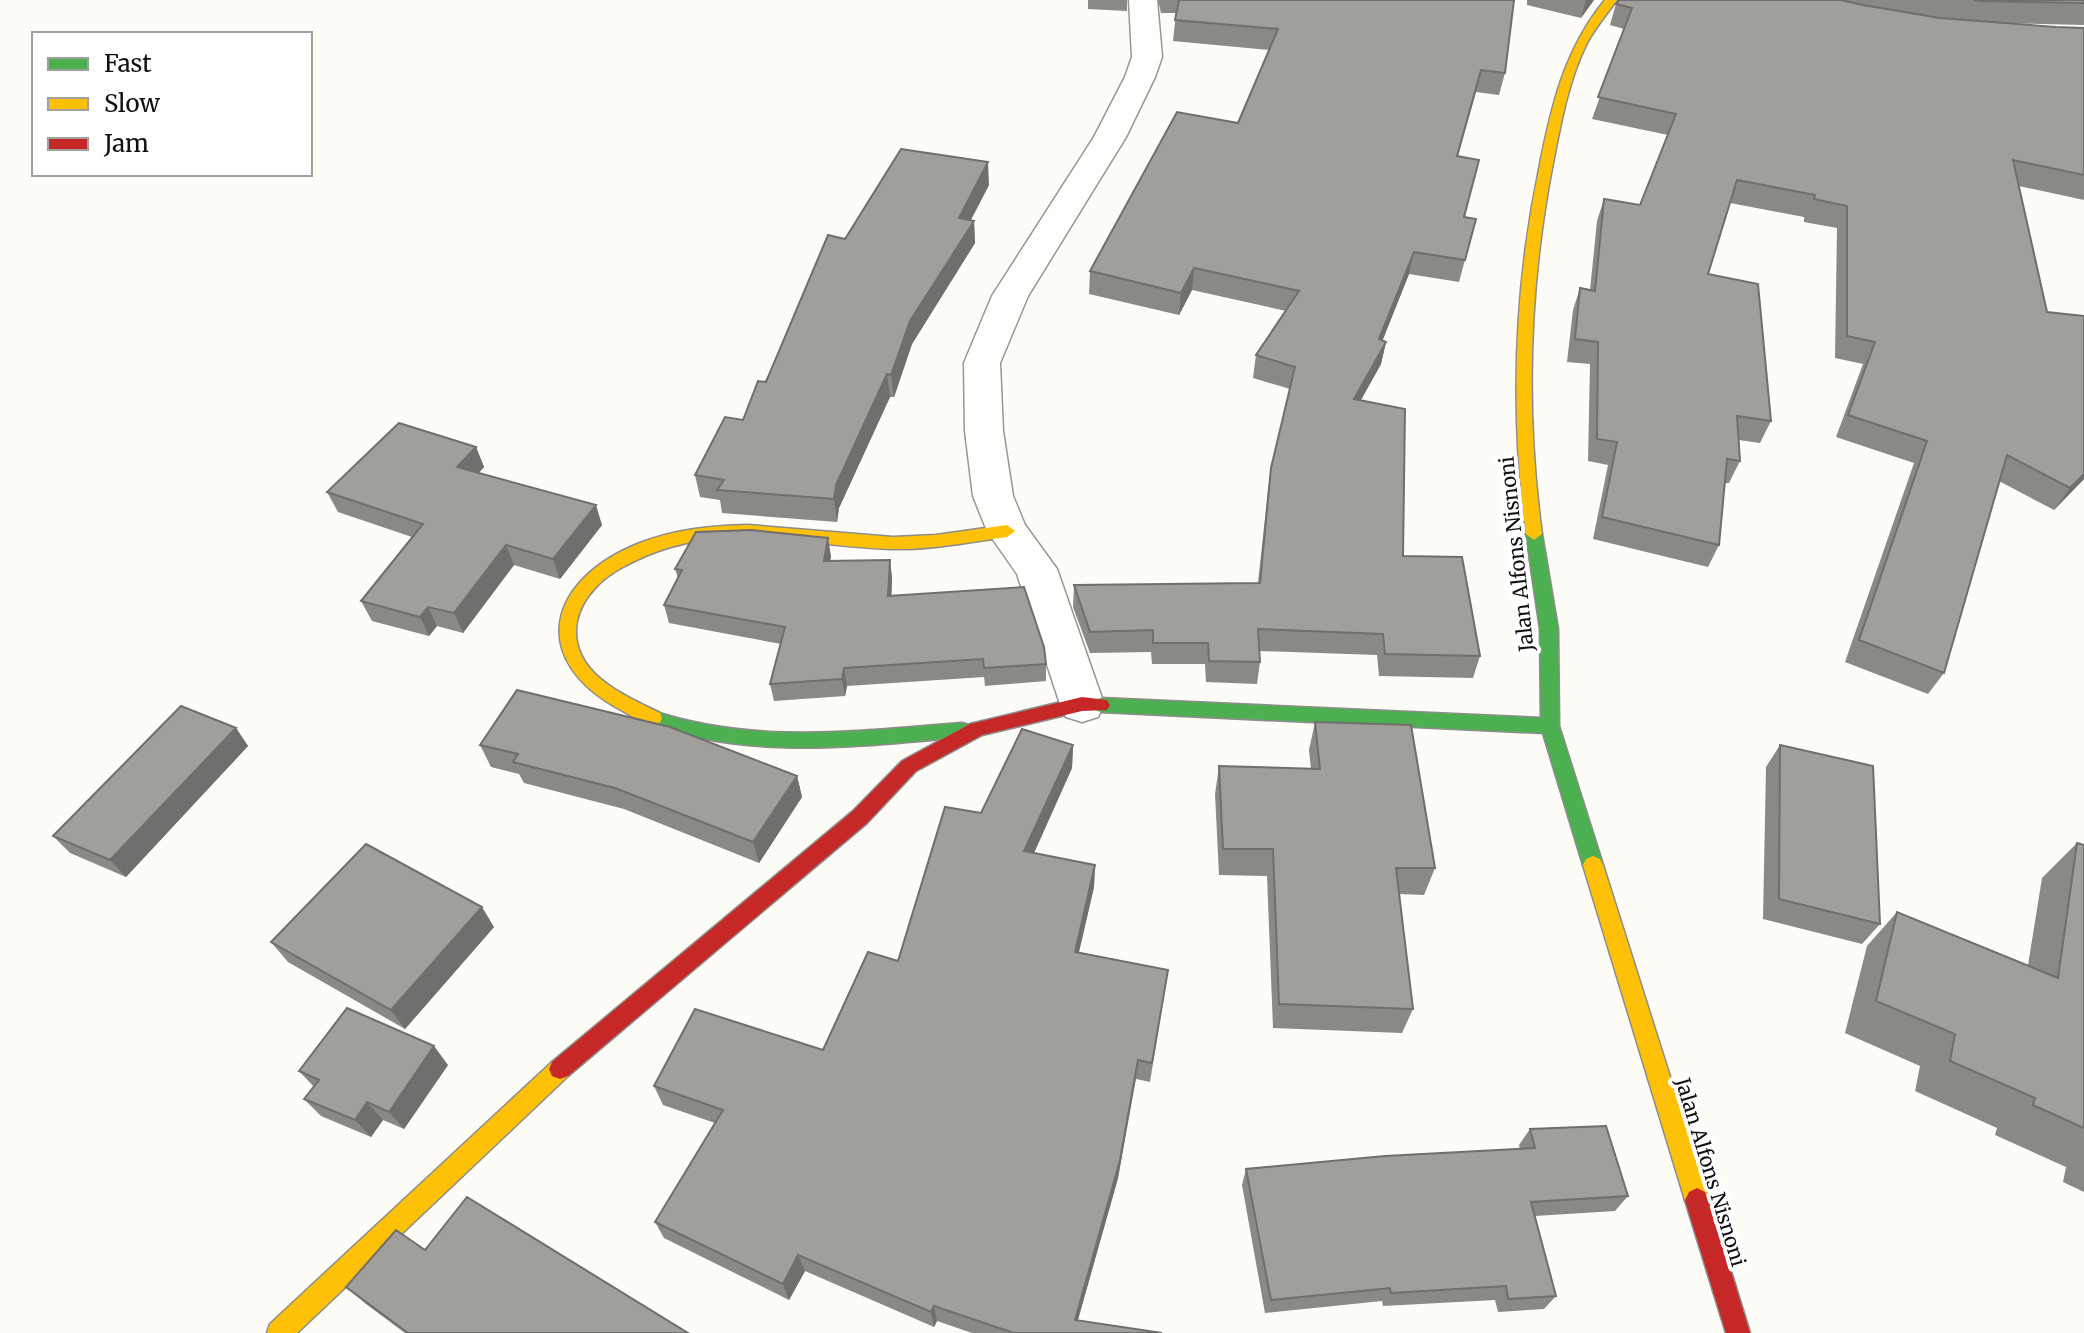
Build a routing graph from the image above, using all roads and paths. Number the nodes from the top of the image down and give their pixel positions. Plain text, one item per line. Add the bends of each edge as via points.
1 (1143, 0) edge
2 (1611, 0) edge
3 (1007, 531) junction
4 (1082, 704) junction
5 (1550, 726) junction
6 (977, 729) junction
7 (279, 1333) edge
8 (1738, 1333) edge

1 - 3 street via 1147,57 1140,77 1110,137 1010,296 982,363 993,496
2 - 5 street, Jalan Alfons Nisnoni via 1590,23 1572,56 1536,198 1527,298 1528,478 1549,631
3 - 4 street via 1036,569
3 - 6 street via 885,544 709,530 666,537 628,554 596,577 569,609 565,646 583,674 665,724 711,734 779,738
4 - 5 street
4 - 6 street
5 - 8 street, Jalan Alfons Nisnoni
6 - 7 street via 909,766 860,817 533,1091

